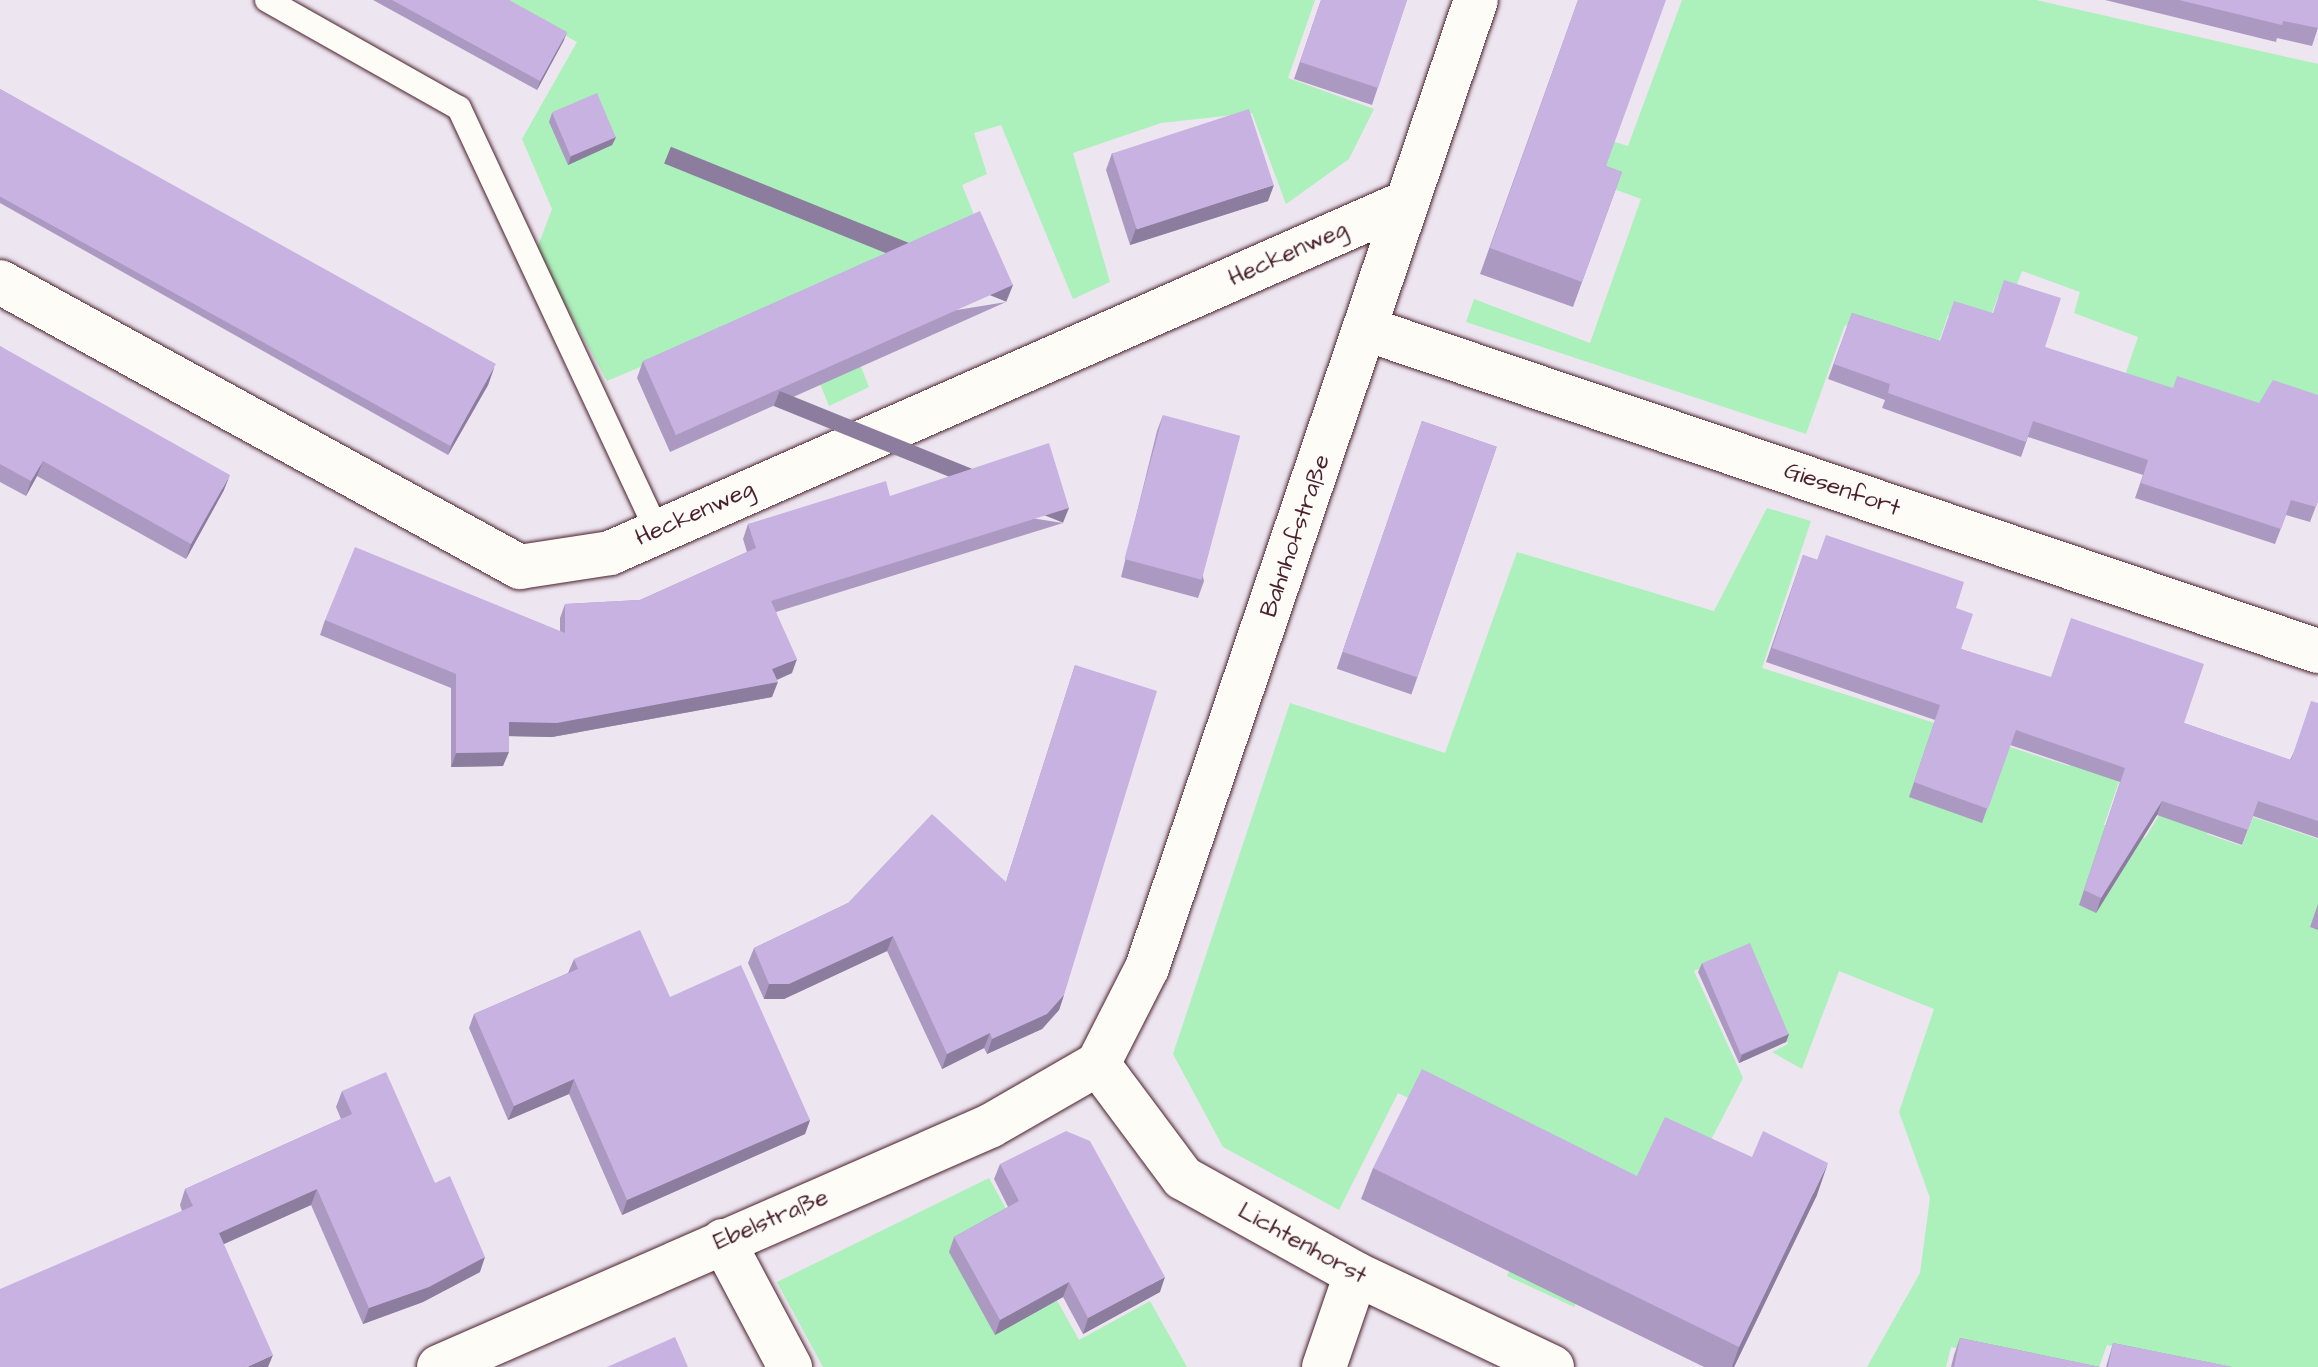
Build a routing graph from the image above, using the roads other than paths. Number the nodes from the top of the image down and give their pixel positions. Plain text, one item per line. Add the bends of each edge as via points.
1 (267, 0) edge
2 (1476, 0) edge
3 (1407, 202) junction
4 (0, 282) edge
5 (1366, 329) junction
6 (657, 530) junction
7 (2318, 651) edge
8 (1098, 1064) junction
9 (723, 1241) junction
10 (1356, 1274) junction
11 (439, 1367) edge
12 (790, 1367) edge
13 (1324, 1367) edge
14 (1552, 1367) edge

1 - 6 lane via 459,108
2 - 3 street, Bahnhofstraße
3 - 5 street, Bahnhofstraße
3 - 6 street, Heckenweg
4 - 6 street, Heckenweg via 520,567 610,553
5 - 7 street, Giesenfort
5 - 8 street, Bahnhofstraße via 1147,968
8 - 9 street, Ebelstraße via 990,1126
8 - 10 street, Lichtenhorst via 1183,1178
9 - 11 street, Ebelstraße
9 - 12 street
10 - 13 street
10 - 14 street, Lichtenhorst

